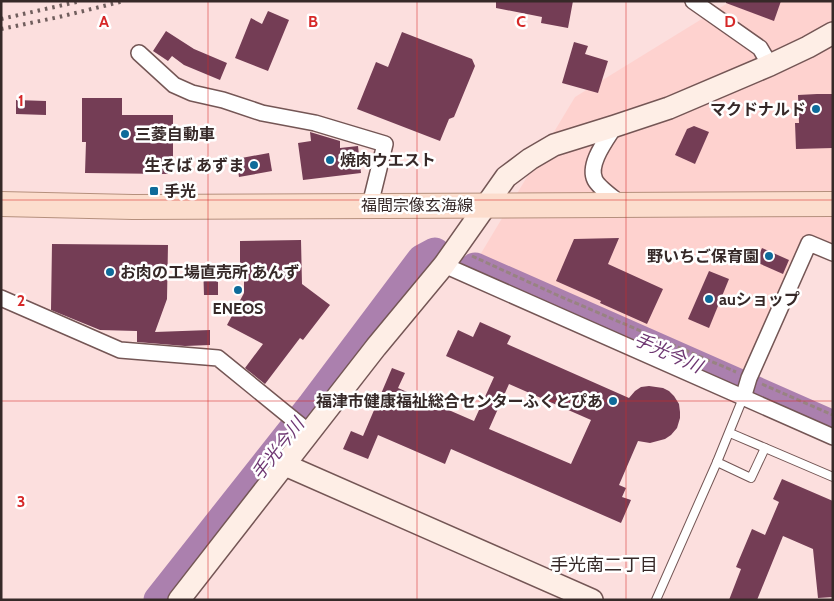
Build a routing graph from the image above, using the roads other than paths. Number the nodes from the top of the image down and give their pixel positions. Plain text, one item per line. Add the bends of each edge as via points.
1 (694, 1) edge
2 (833, 33) edge
3 (139, 53) dead end
4 (770, 65) junction
5 (615, 126) junction
6 (1, 204) edge
7 (621, 204) junction
8 (833, 204) edge
9 (370, 205) junction
10 (487, 205) junction
11 (833, 253) edge
12 (444, 265) junction
13 (1, 298) edge
14 (746, 388) junction
15 (310, 433) junction
16 (730, 433) junction
17 (833, 437) edge
18 (765, 448) junction
19 (717, 462) junction
20 (285, 465) junction
21 (833, 477) edge
22 (179, 600) edge
23 (592, 600) edge
24 (656, 600) edge

1 - 4 street via 760,48
2 - 4 street
3 - 9 street via 174,85 192,92 385,144
4 - 5 street via 669,108
5 - 7 street via 599,152 593,171 595,180
5 - 10 street via 554,145 530,159 506,177
6 - 9 main road, 福間宗像玄海線
7 - 8 main road, 福間宗像玄海線
7 - 10 main road, 福間宗像玄海線
9 - 10 main road, 福間宗像玄海線
10 - 12 street
11 - 14 street via 809,243
12 - 14 street
12 - 15 street
13 - 15 street via 120,350 218,358
14 - 16 lane
14 - 17 street
15 - 20 street
16 - 18 lane
16 - 19 lane
18 - 19 lane via 752,478
18 - 21 lane
19 - 24 lane
20 - 22 street
20 - 23 street

